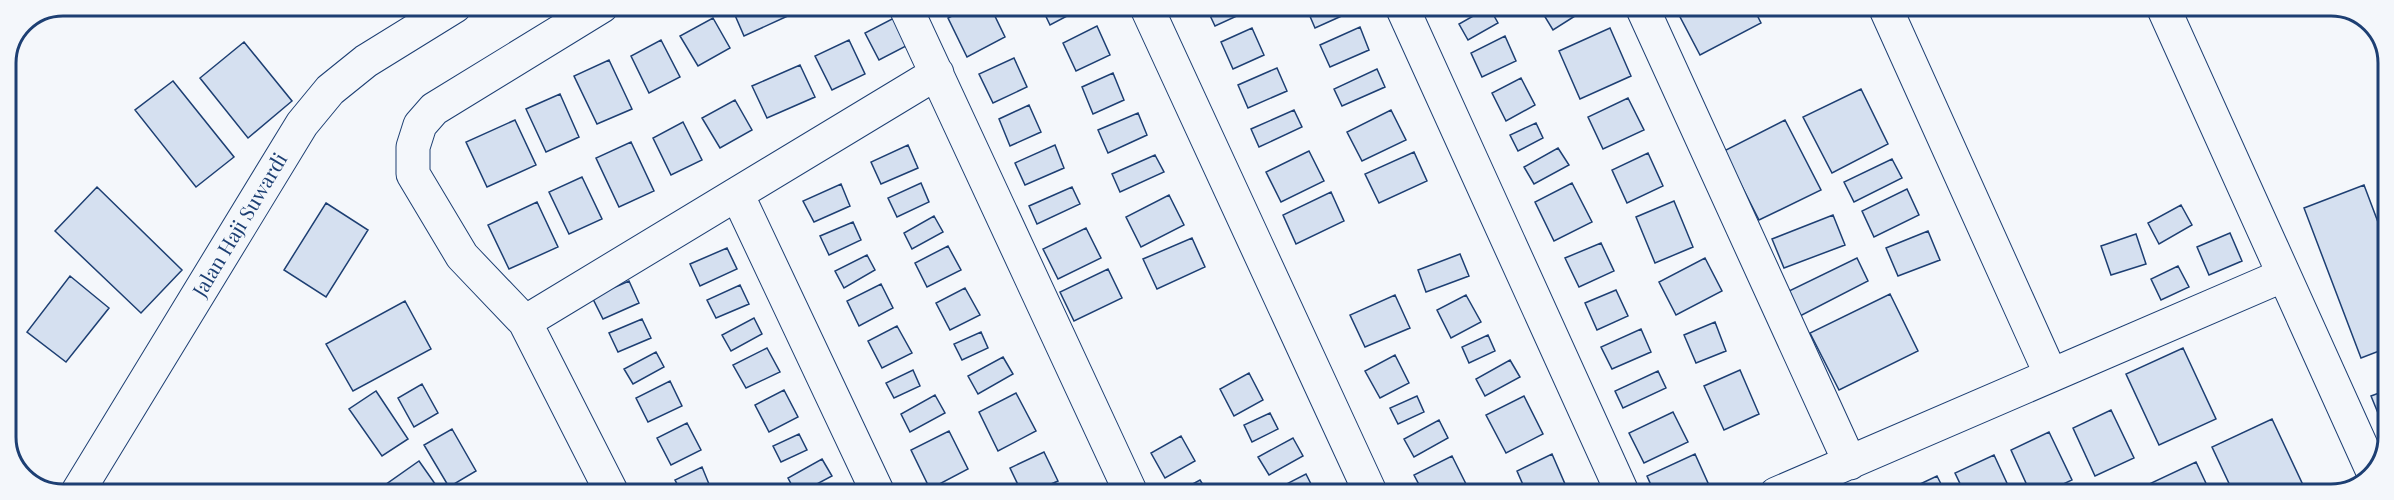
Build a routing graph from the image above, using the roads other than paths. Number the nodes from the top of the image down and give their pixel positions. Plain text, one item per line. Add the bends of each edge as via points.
1 (439, 16) edge
2 (586, 16) edge
3 (910, 16) edge
4 (1151, 16) edge
5 (1406, 16) edge
6 (1646, 16) edge
7 (1889, 16) edge
8 (2167, 16) edge
9 (938, 73) junction
10 (737, 194) junction
11 (2284, 275) junction
12 (525, 322) junction
13 (2051, 375) junction
14 (1850, 463) junction
15 (2369, 463) edge
16 (82, 484) edge
17 (607, 484) edge
18 (874, 484) edge
19 (1126, 484) edge
20 (1366, 484) edge
21 (1618, 484) edge
22 (1800, 484) edge

1 - 16 street, Jalan Haji Suwardi via 366,61 330,90 302,124
2 - 12 street via 434,109 420,125 413,147 413,174 462,256
3 - 9 street
4 - 20 street
5 - 21 street
6 - 14 street
7 - 13 street
8 - 11 street
9 - 10 street
9 - 19 street
10 - 12 street
10 - 18 street
11 - 13 street
11 - 15 street
12 - 17 street
13 - 14 street
14 - 22 street

